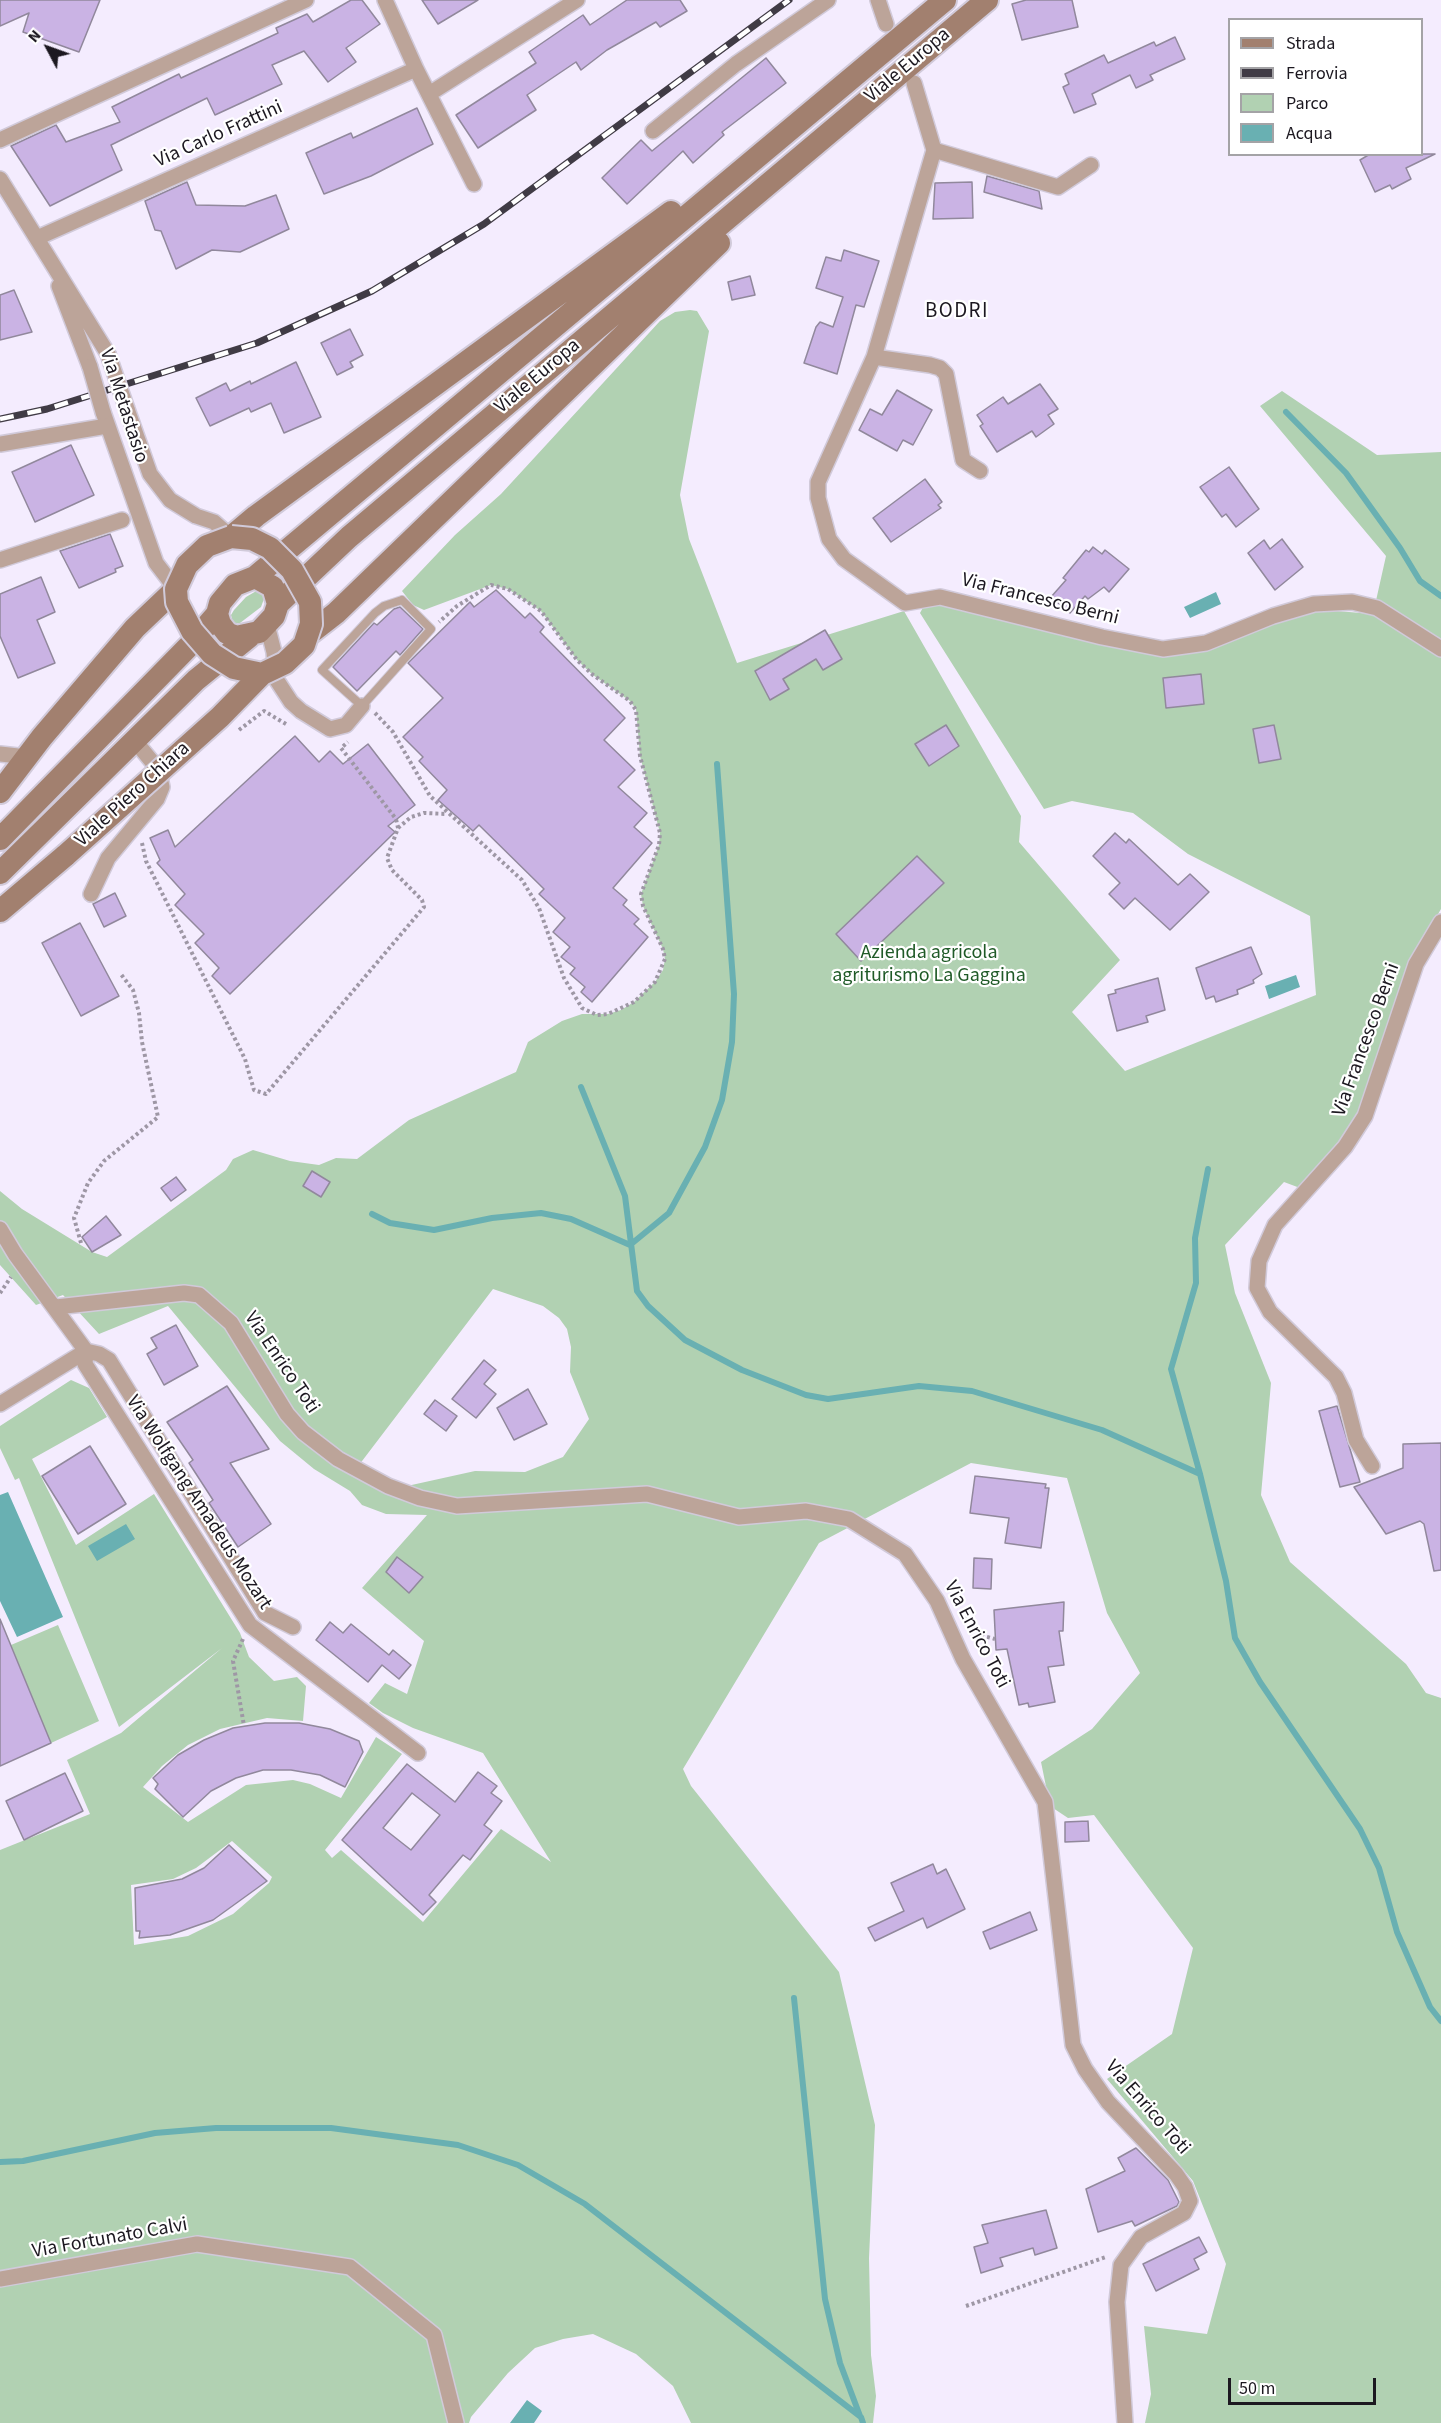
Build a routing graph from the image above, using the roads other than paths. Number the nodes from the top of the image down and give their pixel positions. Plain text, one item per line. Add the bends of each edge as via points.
1 (306, 0) edge
2 (385, 0) edge
3 (577, 0) edge
4 (828, 0) edge
5 (878, 0) edge
6 (945, 0) edge
7 (987, 0) edge
8 (886, 24) dead end
9 (416, 69) junction
10 (914, 83) dead end
11 (429, 94) junction
12 (653, 131) dead end
13 (781, 138) junction
14 (0, 140) edge
15 (934, 150) junction
16 (802, 155) junction
17 (1091, 165) dead end
18 (0, 179) edge
19 (474, 184) dead end
20 (37, 238) junction
21 (46, 252) junction
22 (874, 357) junction
23 (105, 419) junction
24 (0, 444) edge
25 (980, 471) dead end
26 (256, 516) junction
27 (122, 520) dead end
28 (214, 522) junction
29 (231, 537) junction
30 (0, 560) edge
31 (255, 577) junction
32 (168, 581) junction
33 (278, 604) junction
34 (217, 614) junction
35 (258, 631) junction
36 (309, 634) junction
37 (1441, 649) edge
38 (262, 674) junction
39 (362, 706) junction
40 (135, 741) junction
41 (0, 754) edge
42 (27, 757) junction
43 (0, 792) edge
44 (0, 839) edge
45 (0, 873) edge
46 (90, 894) dead end
47 (0, 911) edge
48 (1441, 922) edge
49 (0, 1229) edge
50 (56, 1307) junction
51 (86, 1351) junction
52 (0, 1404) edge
53 (1372, 1466) dead end
54 (293, 1627) dead end
55 (418, 1753) dead end
56 (0, 2279) edge
57 (456, 2423) edge
58 (1125, 2423) edge

1 - 14 street
2 - 9 street
3 - 11 street
4 - 12 street via 736,64
5 - 8 street
6 - 13 street, Viale Europa
7 - 16 street, Viale Europa
9 - 11 street
9 - 20 street, Via Carlo Frattini
10 - 15 street
11 - 19 street
13 - 26 street, Viale Europa via 708,185
13 - 31 street, Viale Europa
15 - 17 street via 1058,186
15 - 22 street, Via Francesco Berni
16 - 33 street, Viale Europa via 349,537
16 - 36 street, Viale Europa via 737,226 336,613
18 - 20 street, Via Metastasio
20 - 21 street, Via Metastasio
21 - 23 street, Via Metastasio, bridge via 90,367
21 - 28 street, Via Metastasio, bridge via 108,354 150,474 170,500
22 - 25 street via 930,365 946,374 963,460
22 - 37 street, Via Francesco Berni via 818,482 818,498 829,539 844,559 905,603 940,597 1163,649 1206,643 1314,604 1352,602 1377,608
23 - 24 street
23 - 32 street, Via Metastasio via 137,516
26 - 28 street, Via Metastasio
26 - 29 street, Viale Europa
27 - 30 street
28 - 29 street, Via Metastasio
29 - 32 street, bridge via 207,546 179,577
29 - 36 street, bridge via 262,543 292,570 309,602
31 - 33 street via 273,587
31 - 34 street, Viale Europa via 226,593
32 - 38 street, bridge via 181,615 204,646 234,668
32 - 42 street via 152,610
33 - 35 street, Viale Europa
34 - 35 street via 227,633 236,637
34 - 44 street
35 - 39 street via 274,652 276,679 301,711 330,729 346,725
35 - 40 street, Viale Piero Chiara via 204,672
36 - 38 street, bridge via 290,659 274,671
38 - 47 street, Viale Piero Chiara, bridge via 220,717
39 - 39 lane via 431,629 402,600 375,613 322,670
40 - 45 street, Viale Piero Chiara
40 - 46 street via 158,769 162,786 157,799 108,858
41 - 42 street
42 - 43 street
48 - 53 street, Via Francesco Berni via 1416,964 1365,1116 1345,1147 1275,1225 1259,1261 1257,1288 1270,1312 1336,1377 1356,1440
49 - 50 street, Via Wolfgang Amadeus Mozart
50 - 51 street, Via Wolfgang Amadeus Mozart
50 - 58 street, Via Enrico Toti via 184,1293 199,1295 231,1323 286,1413 303,1432 338,1459 420,1498 457,1506 647,1494 739,1517 806,1511 849,1519 905,1554 937,1601 963,1659 1045,1802 1073,2045 1108,2102 1176,2174 1190,2201 1184,2213 1141,2237 1121,2265 1117,2302
51 - 52 street
51 - 54 street via 109,1360 265,1612
51 - 55 street, Via Wolfgang Amadeus Mozart via 85,1364 250,1625
56 - 57 street, Via Fortunato Calvi via 197,2244 350,2267 434,2335

